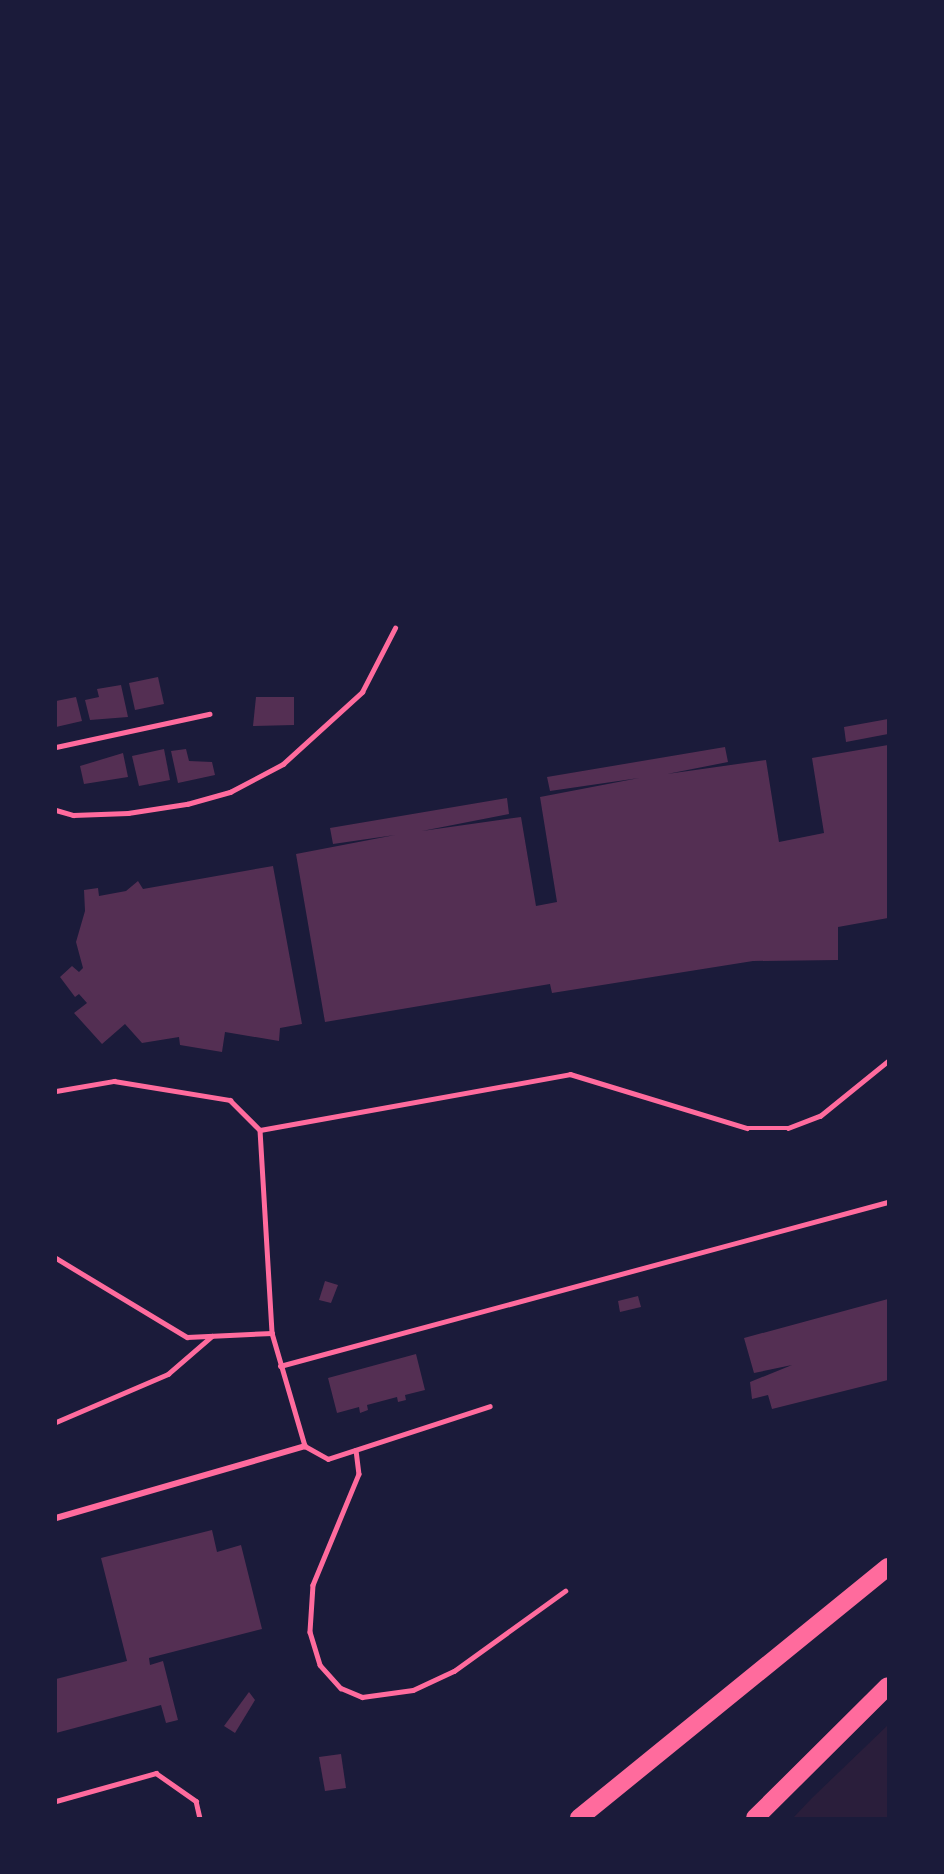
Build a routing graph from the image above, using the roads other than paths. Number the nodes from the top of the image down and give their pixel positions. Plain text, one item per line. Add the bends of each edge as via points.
1 (395, 628) dead end
2 (210, 714) dead end
3 (56, 747) edge
4 (56, 810) edge
5 (888, 1061) edge
6 (56, 1091) edge
7 (260, 1130) junction
8 (888, 1202) edge
9 (56, 1258) edge
10 (272, 1333) junction
11 (212, 1336) junction
12 (280, 1366) junction
13 (490, 1406) dead end
14 (56, 1422) edge
15 (305, 1446) junction
16 (356, 1450) junction
17 (56, 1518) edge
18 (888, 1567) edge
19 (565, 1591) dead end
20 (888, 1686) edge
21 (56, 1801) edge
22 (200, 1818) edge
23 (579, 1818) edge
24 (755, 1818) edge

1 - 4 lane via 362,692 283,764 230,792 187,804 117,813
2 - 3 lane
5 - 7 lane via 820,1116 788,1128 747,1128 570,1074
6 - 7 lane via 114,1081 230,1100
7 - 10 lane
8 - 12 lane
9 - 11 lane via 187,1337
10 - 11 lane
10 - 12 lane
11 - 14 lane via 168,1374
12 - 15 lane
13 - 16 lane
15 - 16 lane via 327,1459
15 - 17 street
16 - 19 lane via 359,1474 312,1597 310,1632 320,1665 341,1688 362,1697 413,1690 454,1671
18 - 23 highway
20 - 24 highway
21 - 22 lane via 156,1773 196,1802

